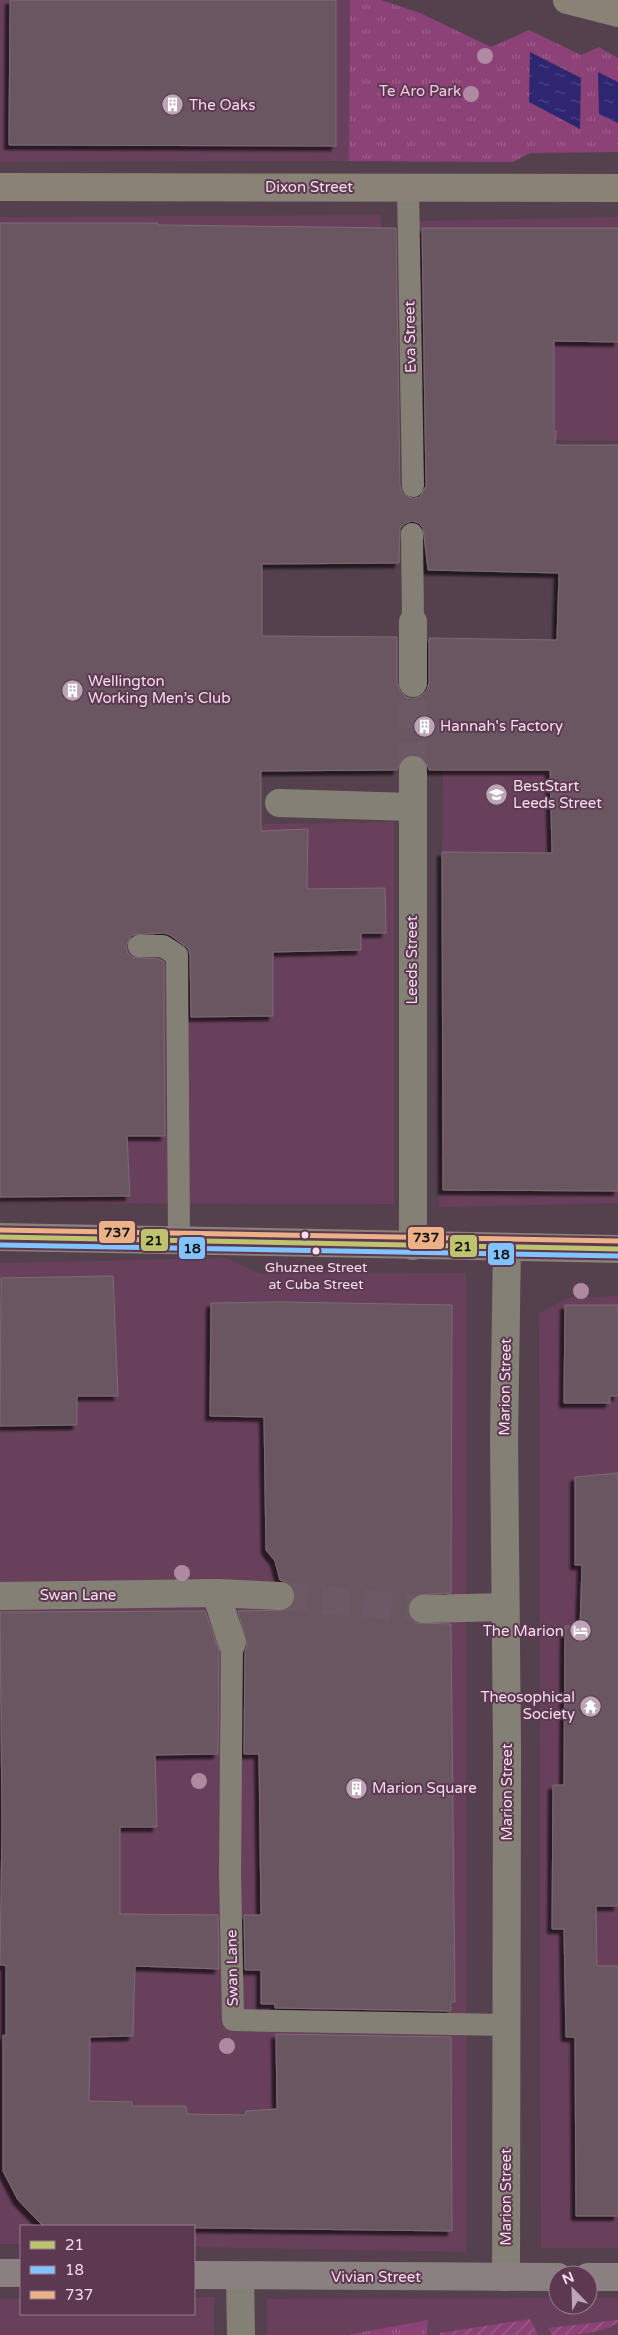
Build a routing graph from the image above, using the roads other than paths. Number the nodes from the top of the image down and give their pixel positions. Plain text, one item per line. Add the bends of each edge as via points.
1 (567, 0) edge
2 (618, 13) edge
3 (0, 187) edge
4 (408, 187) junction
5 (618, 188) edge
6 (413, 486) dead end
7 (412, 534) dead end
8 (413, 622) joint
9 (413, 683) tunnel mouth
10 (413, 770) tunnel mouth
11 (279, 803) dead end
12 (412, 806) junction
13 (139, 946) dead end
14 (0, 1238) edge
15 (178, 1239) junction
16 (413, 1246) junction
17 (507, 1247) junction
18 (618, 1249) edge
19 (216, 1593) junction
20 (0, 1596) edge
21 (280, 1596) tunnel mouth
22 (505, 1607) junction
23 (422, 1609) tunnel mouth
24 (232, 1643) joint
25 (506, 2025) junction
26 (0, 2273) edge
27 (20, 2273) edge
28 (195, 2275) edge
29 (240, 2276) junction
30 (506, 2277) junction
31 (548, 2277) edge
32 (598, 2277) edge
33 (618, 2277) edge
34 (241, 2335) edge

1 - 2 street
3 - 4 street, Dixon Street
4 - 5 street, Dixon Street
4 - 6 lane, Eva Street
7 - 8 lane
8 - 9 street
10 - 12 street
11 - 12 street
12 - 16 street, Leeds Street
13 - 15 lane via 163,946 178,955
14 - 15 street
15 - 16 street
16 - 17 street
17 - 18 street
17 - 22 street, Marion Street
19 - 20 street, Swan Lane
19 - 21 street, Swan Lane
19 - 24 street
22 - 23 street
22 - 25 street, Marion Street
24 - 25 lane, Swan Lane via 230,1873 233,2020
25 - 30 street, Marion Street
26 - 27 highway
28 - 29 highway, Vivian Street
29 - 30 highway, Vivian Street
29 - 34 street
30 - 31 highway, Vivian Street
32 - 33 highway

